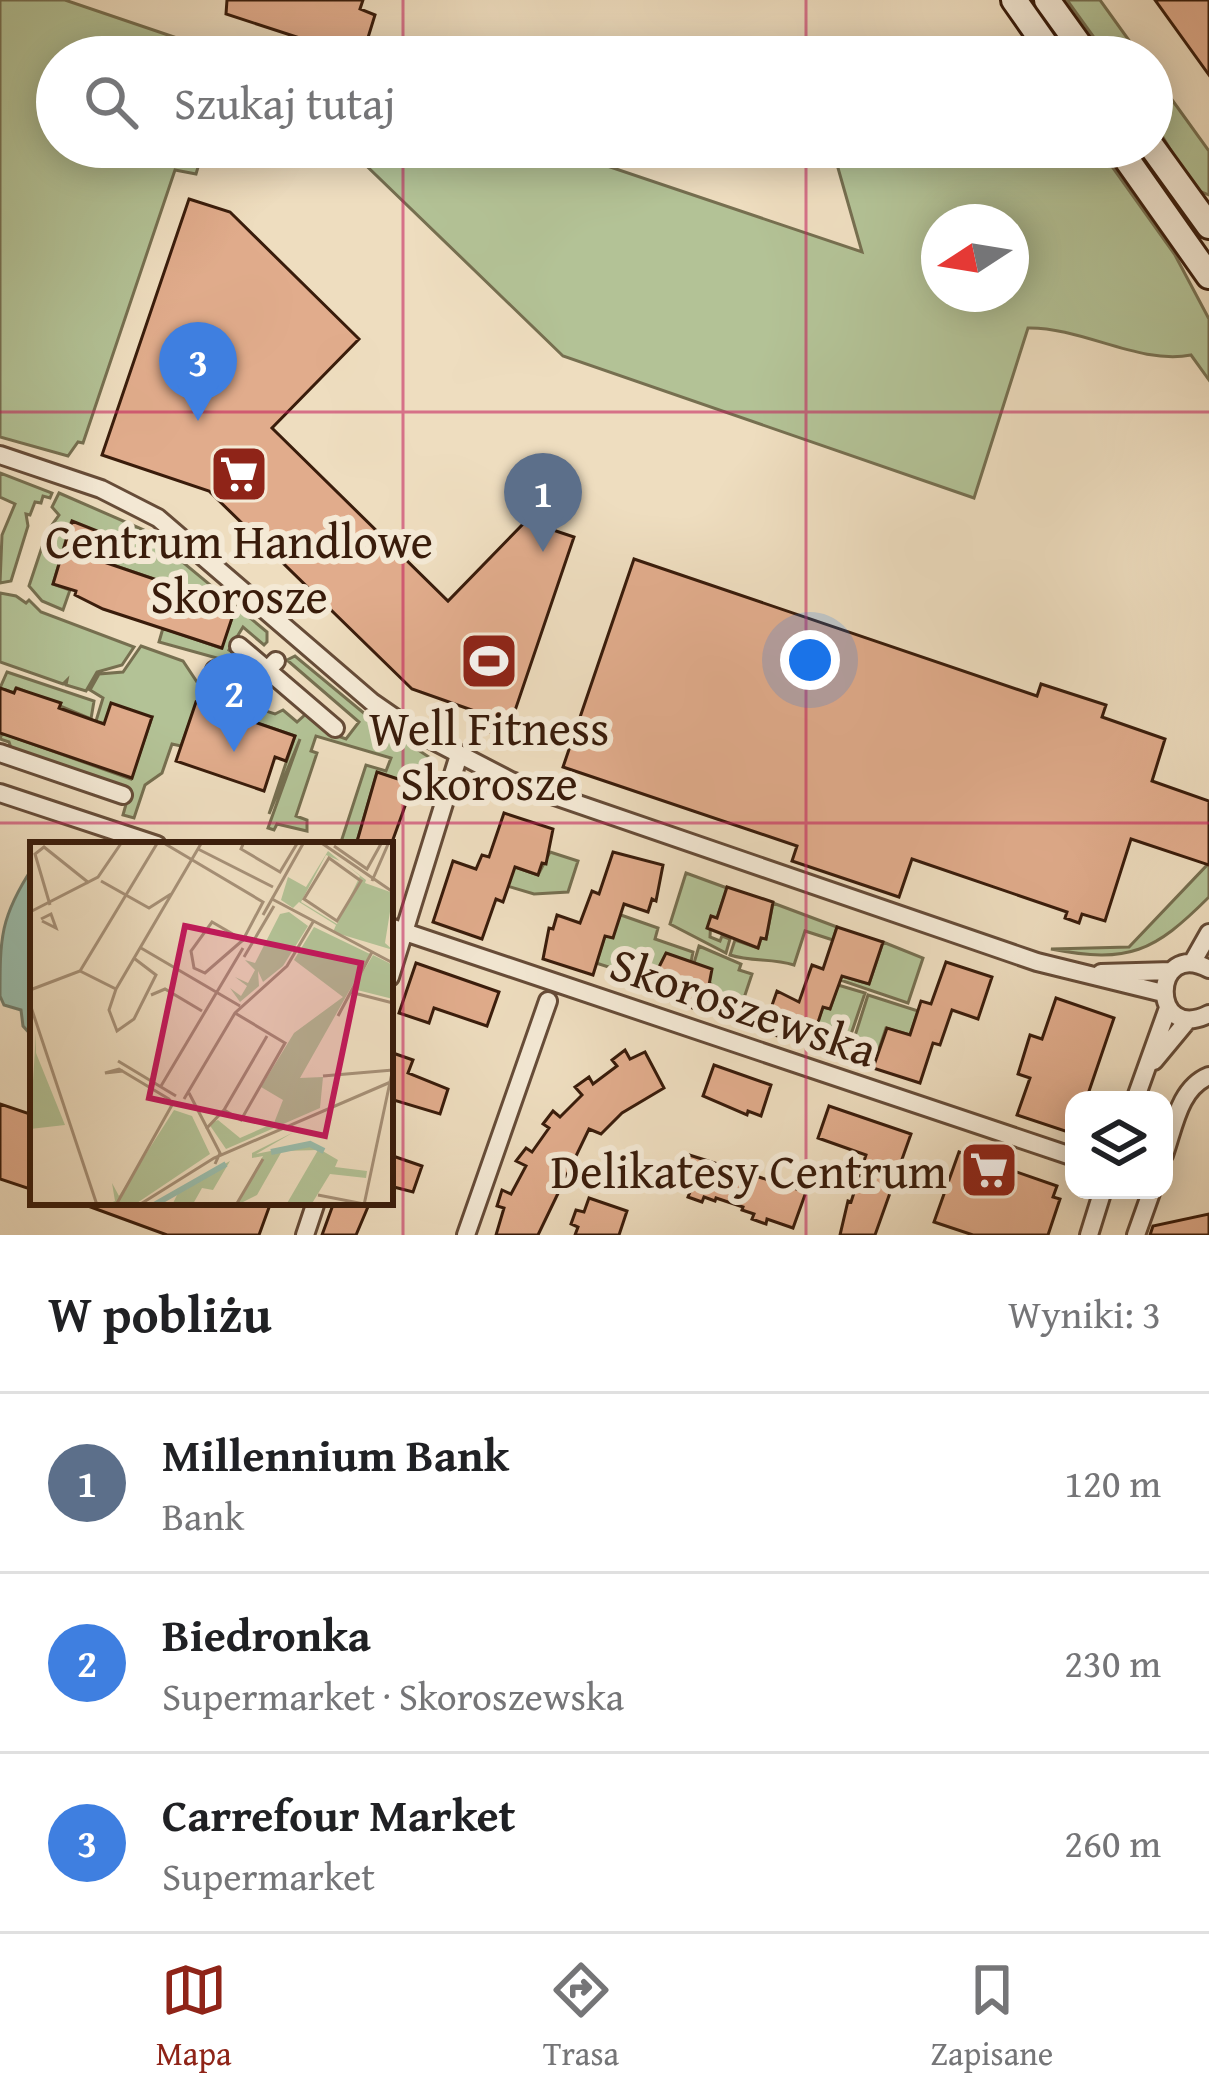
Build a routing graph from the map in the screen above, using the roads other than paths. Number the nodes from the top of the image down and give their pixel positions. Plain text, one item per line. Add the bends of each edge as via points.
1 (1014, 0) edge
2 (1047, 0) edge
3 (1039, 36) edge
4 (1073, 36) edge
5 (1133, 168) edge
6 (1167, 168) edge
7 (1209, 226) edge
8 (1209, 276) edge
9 (0, 455) edge
10 (238, 646) dead end
11 (272, 666) junction
12 (215, 670) dead end
13 (335, 728) dead end
14 (0, 753) edge
15 (459, 755) junction
16 (91, 784) junction
17 (0, 793) edge
18 (123, 795) dead end
19 (85, 805) dead end
20 (148, 842) edge
21 (397, 930) edge
22 (1209, 933) edge
23 (1200, 966) edge
24 (1172, 971) junction
25 (1077, 974) junction
26 (1166, 1000) junction
27 (548, 1001) dead end
28 (1209, 1014) edge
29 (1188, 1020) junction
30 (1148, 1069) junction
31 (1209, 1076) edge
32 (1139, 1091) edge
33 (1173, 1129) edge
34 (1065, 1154) edge
35 (1100, 1199) edge
36 (1149, 1199) edge
37 (315, 1205) edge
38 (305, 1235) edge
39 (466, 1235) edge
40 (1090, 1235) edge
41 (1136, 1235) edge

1 - 3 main road
2 - 4 main road
5 - 8 main road
6 - 7 main road
9 - 15 street via 89,484 158,518 372,702
10 - 11 street
11 - 12 street via 248,679
11 - 13 street
14 - 16 street
15 - 21 street
15 - 25 street via 532,790
16 - 18 street
16 - 19 street
17 - 20 street
21 - 34 street, Skoroszewska
22 - 23 street
23 - 24 street
24 - 25 street
24 - 26 street
25 - 26 street
26 - 29 street
26 - 30 street
27 - 39 street
28 - 29 street
29 - 30 street
30 - 32 street
31 - 33 street via 1184,1098
35 - 40 street
36 - 41 street
37 - 38 street

